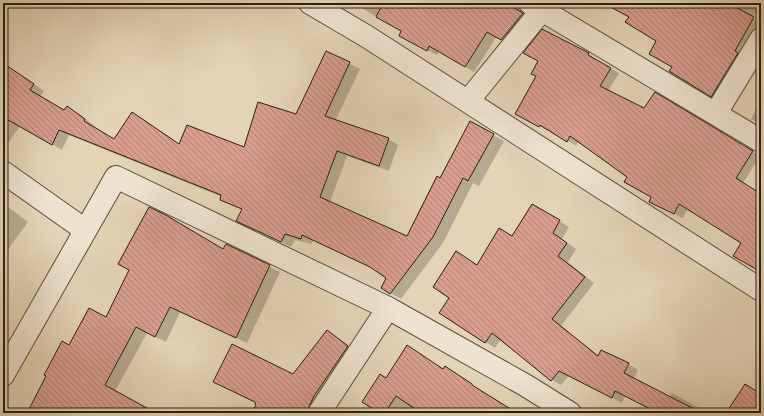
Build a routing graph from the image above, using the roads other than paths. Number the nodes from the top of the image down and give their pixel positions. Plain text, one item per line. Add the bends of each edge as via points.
1 (310, 3) edge
2 (540, 5) edge
3 (761, 39) edge
4 (468, 101) junction
5 (716, 113) junction
6 (761, 141) edge
7 (3, 172) edge
8 (85, 230) junction
9 (761, 290) edge
10 (388, 308) junction
11 (3, 375) edge
12 (319, 413) edge
13 (570, 413) edge

1 - 4 street
2 - 4 street
2 - 5 street
3 - 5 street
4 - 9 street
5 - 6 street
7 - 8 street
8 - 10 street via 116,177
8 - 11 street
10 - 12 street
10 - 13 street

